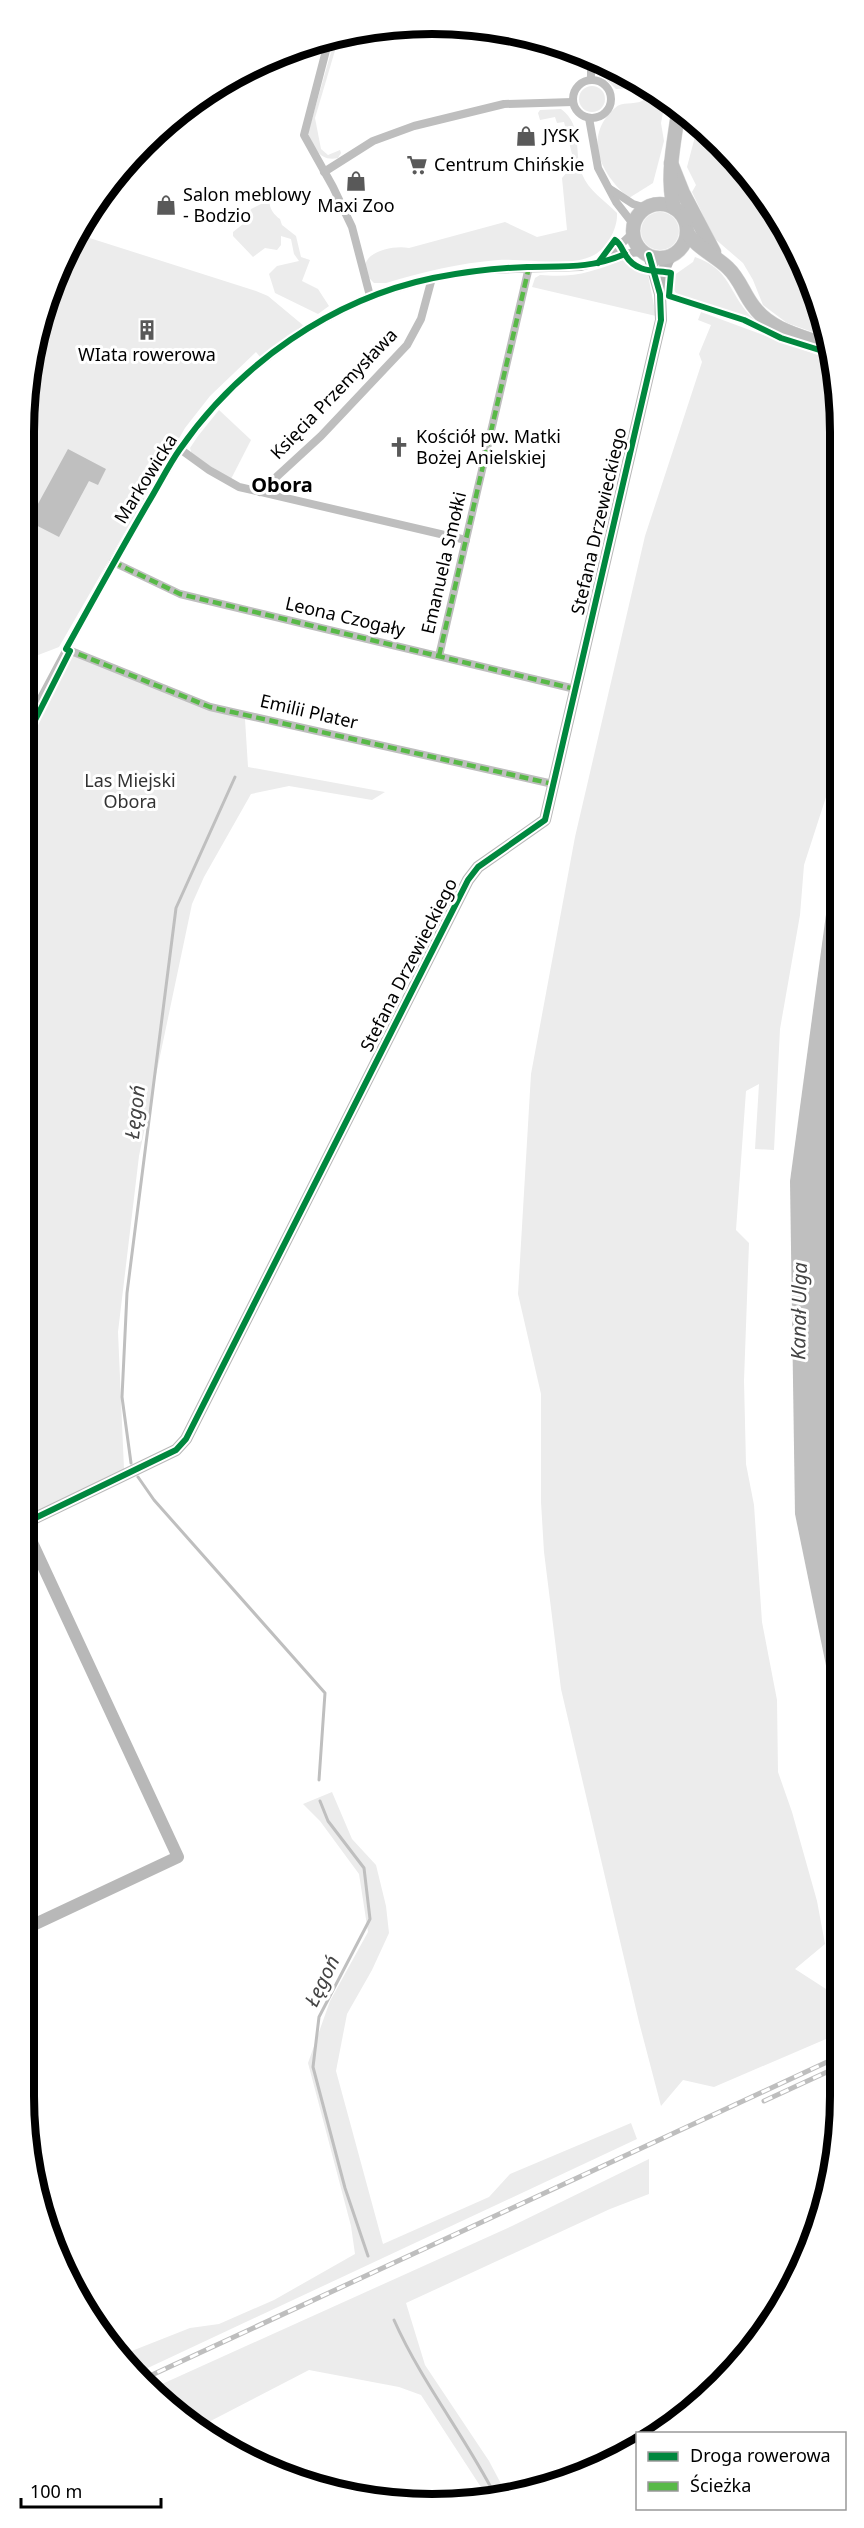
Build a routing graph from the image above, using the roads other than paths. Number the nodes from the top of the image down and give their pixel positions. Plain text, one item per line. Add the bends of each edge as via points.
1 (326, 49) edge
2 (591, 68) edge
3 (591, 80) junction
4 (573, 102) junction
5 (590, 118) junction
6 (677, 119) edge
7 (671, 163) junction
8 (324, 172) junction
9 (609, 188) junction
10 (651, 206) junction
11 (674, 208) junction
12 (633, 229) junction
13 (687, 232) junction
14 (646, 254) junction
15 (673, 254) junction
16 (604, 260) junction
17 (718, 260) junction
18 (529, 267) junction
19 (432, 278) junction
20 (660, 294) junction
21 (370, 296) junction
22 (819, 343) edge
23 (180, 449) junction
24 (260, 492) junction
25 (466, 540) junction
26 (113, 562) junction
27 (66, 649) junction
28 (439, 656) junction
29 (575, 689) junction
30 (34, 711) edge
31 (553, 784) junction
32 (34, 1519) edge
33 (34, 1547) edge
34 (34, 1925) edge

1 - 8 street via 303,130
2 - 3 street
3 - 4 street via 577,87
3 - 5 street via 604,85 610,98 604,113
4 - 5 street via 578,113
4 - 8 street via 504,104 404,129 373,141
5 - 9 street via 596,163
6 - 7 main road
7 - 10 main road
7 - 11 main road
7 - 17 main road
8 - 21 street via 352,227
9 - 10 street via 633,204
9 - 12 street
10 - 11 main road via 664,204
10 - 12 main road via 638,215
11 - 13 main road
12 - 14 main road via 636,244
12 - 16 street, Markowicka
13 - 15 main road via 682,246
13 - 17 main road
14 - 15 main road via 660,258
14 - 16 street, Markowicka
14 - 20 street, Stefana Drzewieckiego
15 - 17 main road via 693,253
15 - 20 street, Stefana Drzewieckiego via 665,267
16 - 18 street, Markowicka via 575,268
17 - 22 main road via 735,276 763,318 778,328
18 - 19 street, Markowicka
18 - 25 street, Emanuela Smołki
19 - 21 street, Markowicka
19 - 24 street, Księcia Przemysława via 421,319 407,345 321,436
20 - 29 street, Stefana Drzewieckiego via 660,327
21 - 23 street, Markowicka via 302,331 250,371 213,406
23 - 24 street via 208,471 239,487
23 - 26 street, Markowicka
24 - 25 street
25 - 28 street, Emanuela Smołki
26 - 27 street, Markowicka
26 - 28 street, Leona Czogały via 180,594
27 - 30 street, Markowicka
27 - 31 street, Emilii Plater via 210,707
28 - 29 street, Leona Czogały
29 - 31 street, Stefana Drzewieckiego
31 - 32 street, Stefana Drzewieckiego via 545,820 478,867 468,880 186,1439 176,1450
33 - 34 street via 178,1857

